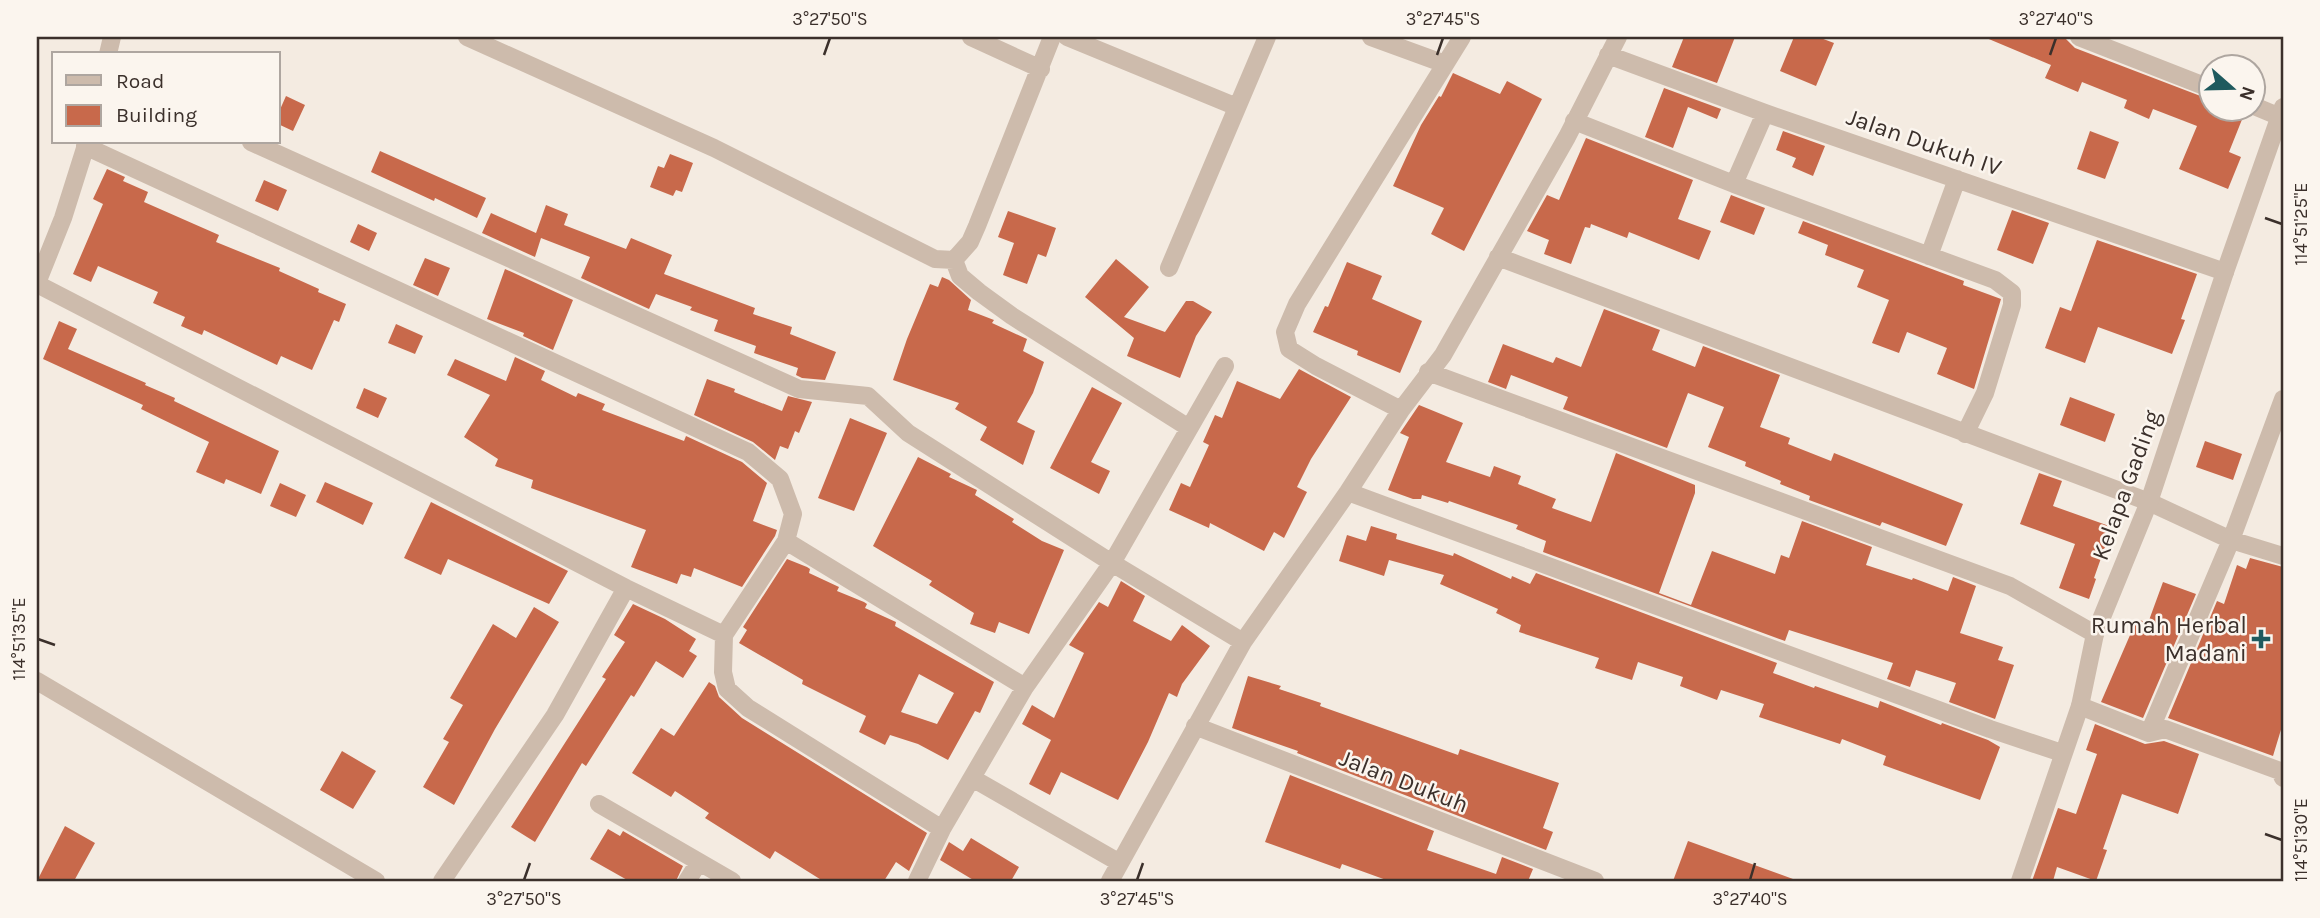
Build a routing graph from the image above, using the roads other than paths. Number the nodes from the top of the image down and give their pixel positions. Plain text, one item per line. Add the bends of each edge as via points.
1 (467, 37) edge
2 (971, 37) edge
3 (1052, 37) edge
4 (1067, 37) edge
5 (1267, 37) edge
6 (1371, 37) edge
7 (1462, 37) edge
8 (1618, 37) edge
9 (2079, 37) edge
10 (1608, 55) junction
11 (1445, 64) junction
12 (1041, 69) junction
13 (2198, 84) edge
14 (1237, 107) junction
15 (2281, 112) edge
16 (1766, 113) junction
17 (1574, 121) junction
18 (86, 144) edge
19 (255, 144) edge
20 (1957, 178) junction
21 (1734, 184) junction
22 (1929, 256) junction
23 (1498, 257) junction
24 (954, 260) junction
25 (1169, 268) dead end
26 (2225, 272) junction
27 (37, 283) edge
28 (1225, 366) dead end
29 (1428, 372) junction
30 (2283, 399) edge
31 (1401, 410) junction
32 (1189, 428) junction
33 (1965, 434) junction
34 (1348, 492) junction
35 (2149, 502) junction
36 (2231, 540) junction
37 (786, 541) junction
38 (2283, 556) edge
39 (1112, 563) junction
40 (626, 588) junction
41 (724, 635) junction
42 (2095, 635) junction
43 (1243, 642) junction
44 (37, 681) edge
45 (1025, 687) junction
46 (2080, 706) junction
47 (1195, 726) junction
48 (2149, 733) junction
49 (2062, 753) junction
50 (972, 778) junction
51 (2283, 778) edge
52 (599, 804) dead end
53 (942, 829) junction
54 (699, 862) junction
55 (1120, 863) junction
56 (376, 881) edge
57 (442, 881) edge
58 (687, 881) edge
59 (732, 881) edge
60 (917, 881) edge
61 (1110, 881) edge
62 (1595, 881) edge
63 (2021, 881) edge

1 - 24 street via 715,148 935,259
2 - 12 street
3 - 12 street
4 - 14 street
5 - 14 street
6 - 11 street
7 - 11 street
8 - 10 street
9 - 13 street
10 - 16 street, Jalan Dukuh IV
10 - 17 street
11 - 31 street via 1297,304 1285,332 1289,349
12 - 24 street via 970,242
14 - 25 street
15 - 26 street, Kelapa Gading
16 - 20 street, Jalan Dukuh IV
16 - 21 street
17 - 21 street
17 - 23 street
18 - 27 street
18 - 37 street via 748,452 780,479 793,514
19 - 39 street via 799,389 868,396 908,433
20 - 22 street
20 - 26 street, Jalan Dukuh IV
21 - 22 street
22 - 33 street via 1995,280 2012,293 1985,393
23 - 29 street via 1443,355
23 - 33 street
24 - 32 street via 960,276 990,300
26 - 35 street, Kelapa Gading
27 - 40 street
28 - 32 street
29 - 31 street
29 - 42 street via 2010,586
30 - 36 street
31 - 34 street
32 - 39 street
33 - 35 street
34 - 43 street
34 - 49 street
35 - 36 street
35 - 42 street, Kelapa Gading
36 - 38 street
36 - 48 street
37 - 41 street
37 - 45 street
39 - 43 street
39 - 45 street
40 - 41 street
40 - 57 street via 555,715
41 - 53 street via 727,689 748,708
42 - 46 street, Kelapa Gading
43 - 47 street
44 - 56 street
45 - 50 street
46 - 48 street
46 - 49 street, Kelapa Gading
47 - 55 street
47 - 62 street, Jalan Dukuh
48 - 51 street via 2165,729 2280,771
49 - 63 street, Kelapa Gading
50 - 53 street
50 - 55 street
52 - 54 street
53 - 60 street
54 - 58 street
54 - 59 street
55 - 61 street

